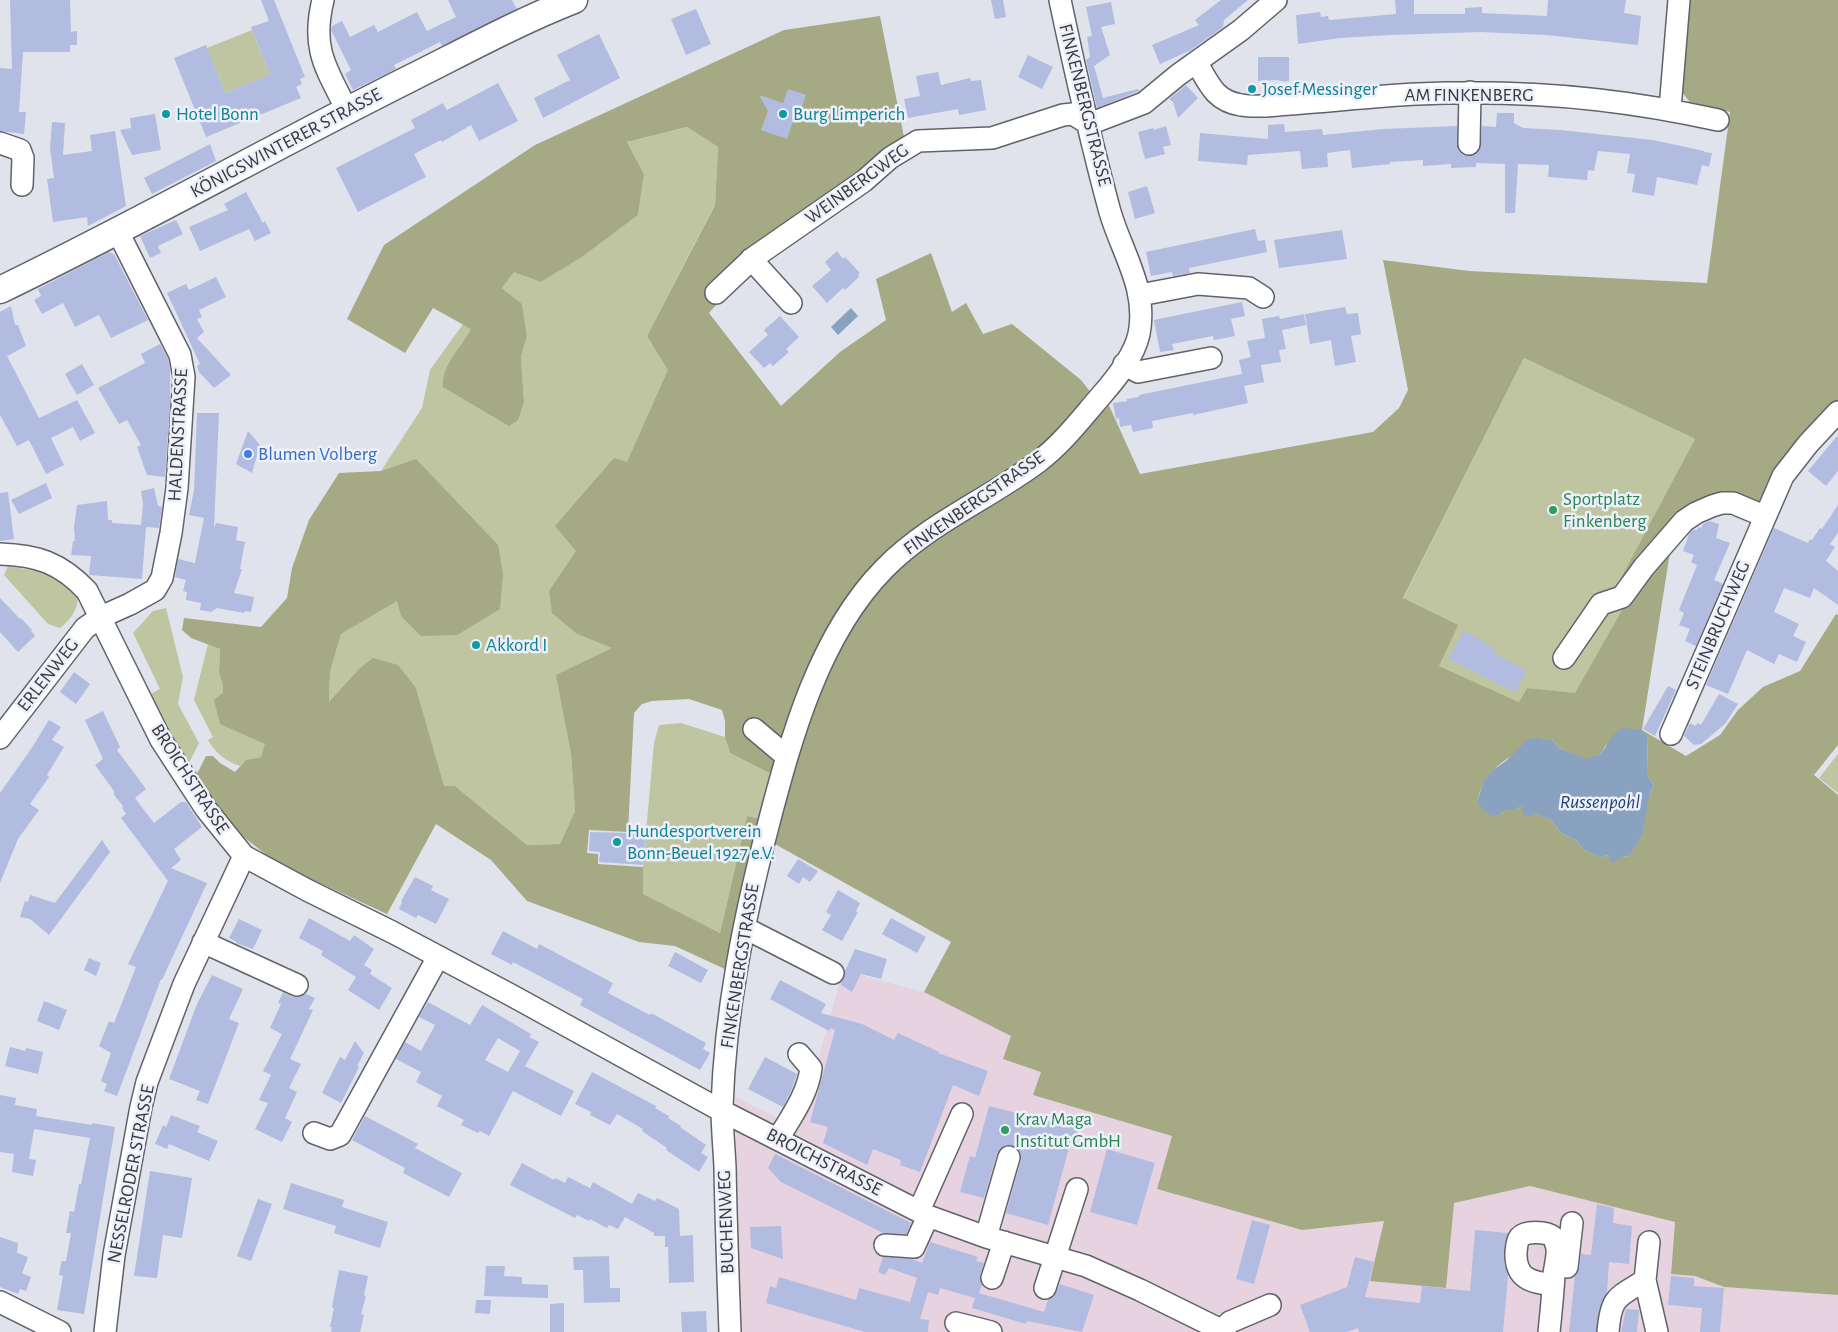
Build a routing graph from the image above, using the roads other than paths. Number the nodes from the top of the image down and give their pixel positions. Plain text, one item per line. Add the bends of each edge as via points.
1 (574, 0) edge
2 (1060, 0) edge
3 (1276, 0) edge
4 (1679, 0) edge
5 (322, 5) edge
6 (533, 8) edge
7 (1197, 63) junction
8 (1470, 92) junction
9 (1670, 109) junction
10 (347, 110) junction
11 (1718, 120) dead end
12 (1089, 124) junction
13 (0, 143) edge
14 (1469, 144) dead end
15 (22, 185) dead end
16 (118, 232) junction
17 (751, 259) junction
18 (0, 290) edge
19 (716, 293) dead end
20 (1140, 296) junction
21 (1263, 297) dead end
22 (790, 303) dead end
23 (1211, 358) dead end
24 (1124, 364) junction
25 (1838, 412) edge
26 (1764, 516) junction
27 (0, 554) edge
28 (101, 617) junction
29 (1564, 658) dead end
30 (754, 729) dead end
31 (1671, 734) dead end
32 (0, 738) edge
33 (786, 756) junction
34 (244, 856) junction
35 (744, 928) junction
36 (203, 942) junction
37 (438, 957) junction
38 (833, 973) dead end
39 (297, 985) dead end
40 (799, 1054) dead end
41 (722, 1111) junction
42 (956, 1112) dead end
43 (314, 1133) dead end
44 (778, 1139) junction
45 (1009, 1157) dead end
46 (1077, 1189) dead end
47 (920, 1211) junction
48 (1572, 1223) dead end
49 (995, 1239) junction
50 (1649, 1242) dead end
51 (885, 1245) dead end
52 (1056, 1257) junction
53 (992, 1278) dead end
54 (1645, 1280) junction
55 (1554, 1285) dead end
56 (1044, 1288) dead end
57 (0, 1302) edge
58 (1270, 1305) dead end
59 (956, 1323) dead end
60 (1223, 1331) edge
61 (60, 1332) edge
62 (104, 1332) edge
63 (730, 1332) edge
64 (991, 1332) edge
65 (1549, 1332) edge
66 (1561, 1332) edge
67 (1608, 1332) edge
68 (1657, 1332) edge

1 - 6 main road, KÖNIGSWINTERER STRASSE
2 - 12 street, FINKENBERGSTRASSE
3 - 7 street
4 - 9 street
5 - 10 street via 318,36 320,54
6 - 10 main road, KÖNIGSWINTERER STRASSE
7 - 8 street, AM FINKENBERG via 1213,91 1223,99 1241,105
7 - 12 street via 1178,74 1144,103
8 - 9 street, AM FINKENBERG via 1600,99
8 - 14 street
9 - 11 street, AM FINKENBERG
10 - 16 main road, KÖNIGSWINTERER STRASSE
12 - 17 street, WEINBERGWEG via 1068,114 992,138 918,141
12 - 20 street, FINKENBERGSTRASSE via 1111,215
13 - 15 street via 20,150 23,158
16 - 18 main road, KÖNIGSWINTERER STRASSE
16 - 28 street, HALDENSTRASSE via 180,355 184,378 177,488 162,578 155,590
17 - 19 street, WEINBERGWEG
17 - 22 street
20 - 21 street via 1198,284 1250,288
20 - 24 street, FINKENBERGSTRASSE via 1139,336
23 - 24 street via 1138,372
24 - 33 street, FINKENBERGSTRASSE via 1108,389 1040,460 916,539 882,571 850,611 828,648
25 - 26 street, STEINBRUCHWEG via 1782,476
26 - 29 street via 1722,503 1684,521 1622,597 1601,604
26 - 31 street, STEINBRUCHWEG
27 - 28 street, BROICHSTRASSE via 40,559 69,574 87,590
28 - 32 street, ERLENWEG via 84,628 71,643
28 - 34 street, BROICHSTRASSE via 161,740 206,809
30 - 33 street
33 - 35 street, FINKENBERGSTRASSE
34 - 36 street, NESSELRODER STRASSE
34 - 37 street, BROICHSTRASSE
35 - 38 street
35 - 41 street, FINKENBERGSTRASSE via 729,1024
36 - 39 street
36 - 62 street, NESSELRODER STRASSE via 146,1082 114,1255
37 - 41 street, BROICHSTRASSE
37 - 43 street via 340,1135 330,1139
40 - 44 street via 812,1068 810,1078
41 - 44 street, BROICHSTRASSE
41 - 63 street, BUCHENWEG
42 - 47 street
44 - 47 street, BROICHSTRASSE
45 - 49 street
46 - 52 street
47 - 49 street, BROICHSTRASSE
47 - 51 street via 914,1248
48 - 66 street
49 - 52 street, BROICHSTRASSE
49 - 53 street
50 - 54 street
52 - 56 street
52 - 60 street, BROICHSTRASSE via 1086,1266
54 - 67 street via 1614,1301
54 - 68 street
55 - 65 street
57 - 61 street
58 - 60 street via 1230,1322
59 - 64 street

